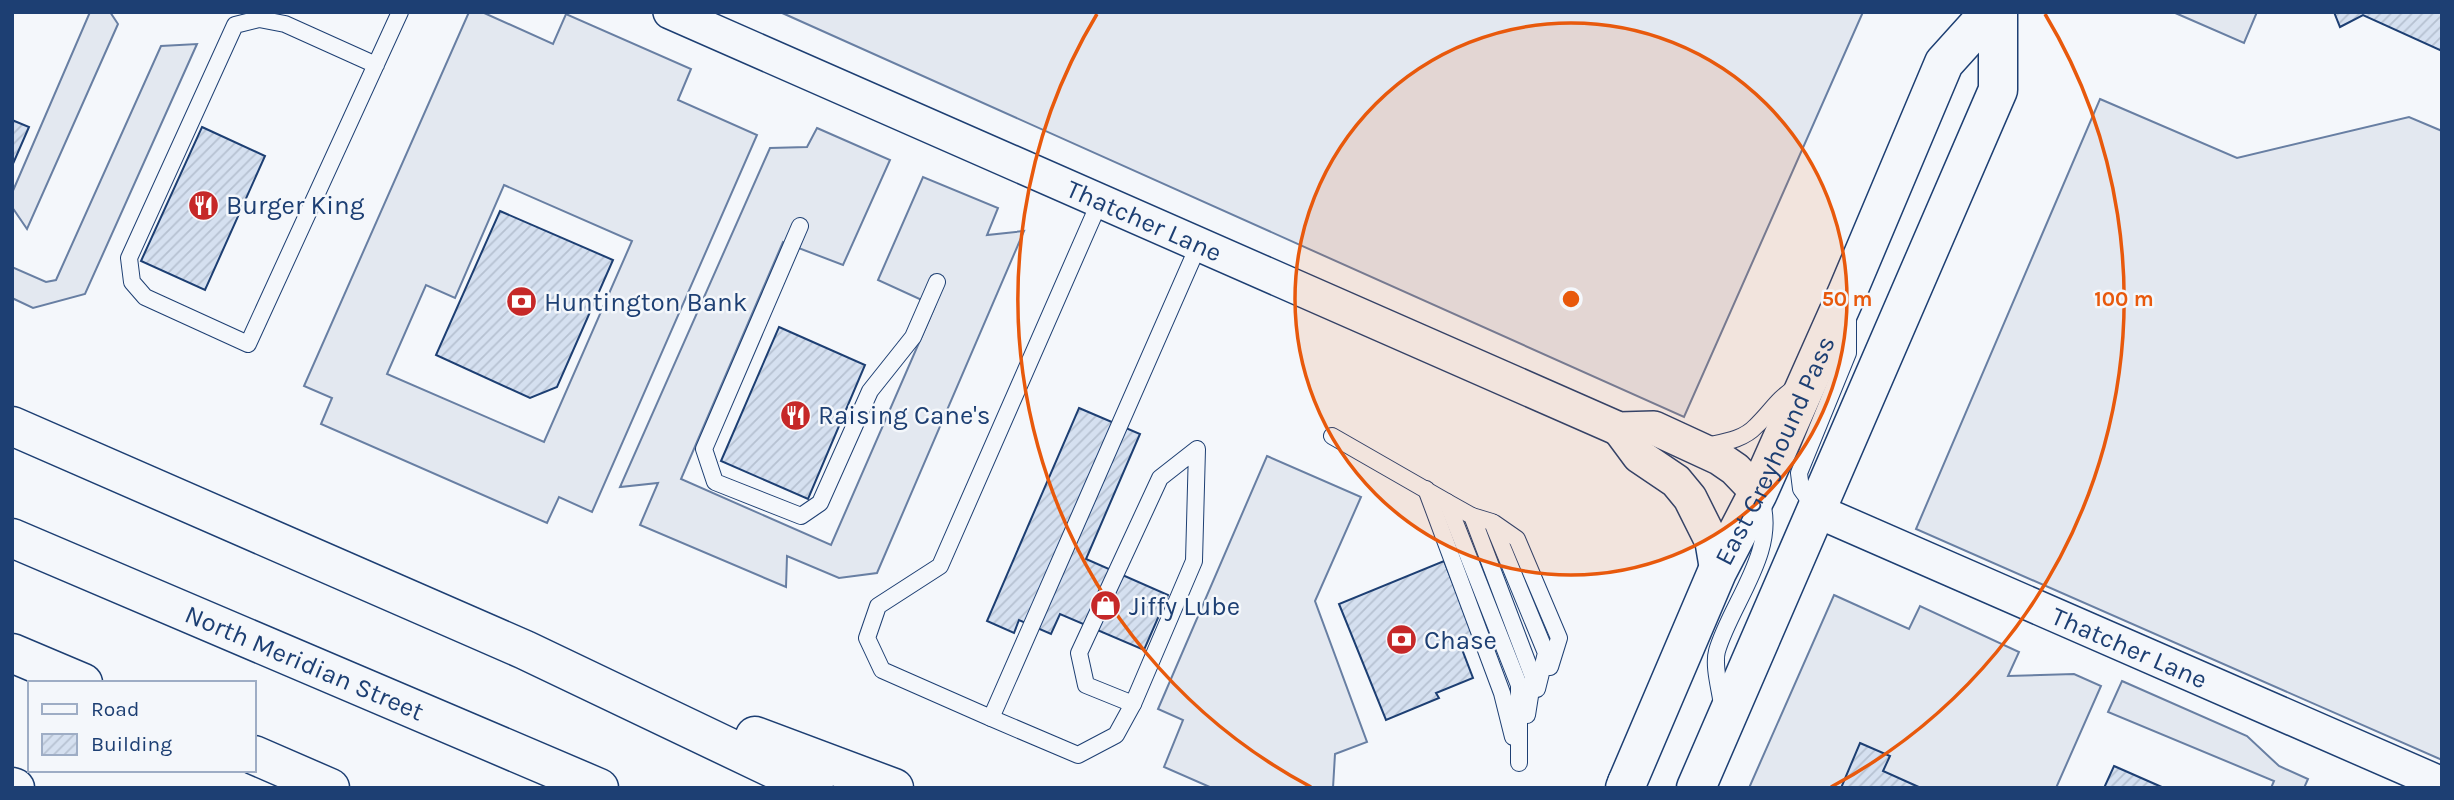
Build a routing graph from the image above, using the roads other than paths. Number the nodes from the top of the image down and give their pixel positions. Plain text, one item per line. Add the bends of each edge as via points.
1 (400, 12) edge
2 (670, 12) edge
3 (1990, 12) edge
4 (1998, 12) edge
5 (376, 65) junction
6 (1100, 201) junction
7 (800, 226) dead end
8 (1199, 244) junction
9 (937, 282) dead end
10 (1847, 293) junction
11 (1809, 380) junction
12 (12, 426) edge
13 (1619, 429) junction
14 (1332, 436) dead end
15 (1696, 448) junction
16 (1426, 489) junction
17 (1758, 494) junction
18 (1447, 502) junction
19 (1817, 511) junction
20 (1472, 516) junction
21 (12, 538) edge
22 (1717, 572) junction
23 (525, 650) junction
24 (12, 653) edge
25 (78, 681) edge
26 (1133, 704) junction
27 (991, 718) junction
28 (1724, 721) junction
29 (256, 756) edge
30 (1520, 763) junction
31 (2442, 784) edge
32 (1626, 786) edge
33 (330, 788) edge
34 (599, 788) edge
35 (814, 788) edge
36 (894, 788) edge
37 (1696, 788) edge

1 - 5 lane
2 - 6 street, Thatcher Lane
3 - 10 main road, East Greyhound Pass via 1944,63
4 - 19 main road via 1998,90
5 - 5 lane via 248,344 145,298 132,282 128,258 235,26 259,19 285,24
6 - 8 street, Thatcher Lane
6 - 27 lane via 940,566 878,606 867,638 882,670
7 - 9 lane via 704,449 715,482 801,516 820,503 870,391 913,337
8 - 13 street, Thatcher Lane
8 - 27 lane
10 - 11 main road, East Greyhound Pass
10 - 19 lane via 1848,353 1798,472 1801,489
11 - 15 lane via 1781,396 1754,429 1733,441
11 - 17 main road, East Greyhound Pass
12 - 23 main road
13 - 15 street, Thatcher Lane via 1654,428
13 - 22 street, Thatcher Lane via 1639,456 1676,481 1690,498 1712,542
14 - 16 lane
15 - 17 street, Thatcher Lane via 1735,469
16 - 18 lane
16 - 30 lane via 1502,693
17 - 22 main road, East Greyhound Pass
17 - 28 lane via 1766,517 1763,542 1716,654
18 - 20 lane
18 - 30 lane via 1519,685
19 - 28 main road
19 - 31 street, Thatcher Lane
20 - 30 lane via 1533,677
20 - 30 lane via 1492,522 1546,653
21 - 34 main road, North Meridian Street
22 - 32 main road, East Greyhound Pass
23 - 35 main road
23 - 36 main road
24 - 25 main road
26 - 26 lane via 1194,561 1197,449 1160,478 1079,653 1086,685
26 - 27 lane via 1116,735 1077,755
28 - 37 main road
29 - 33 main road

